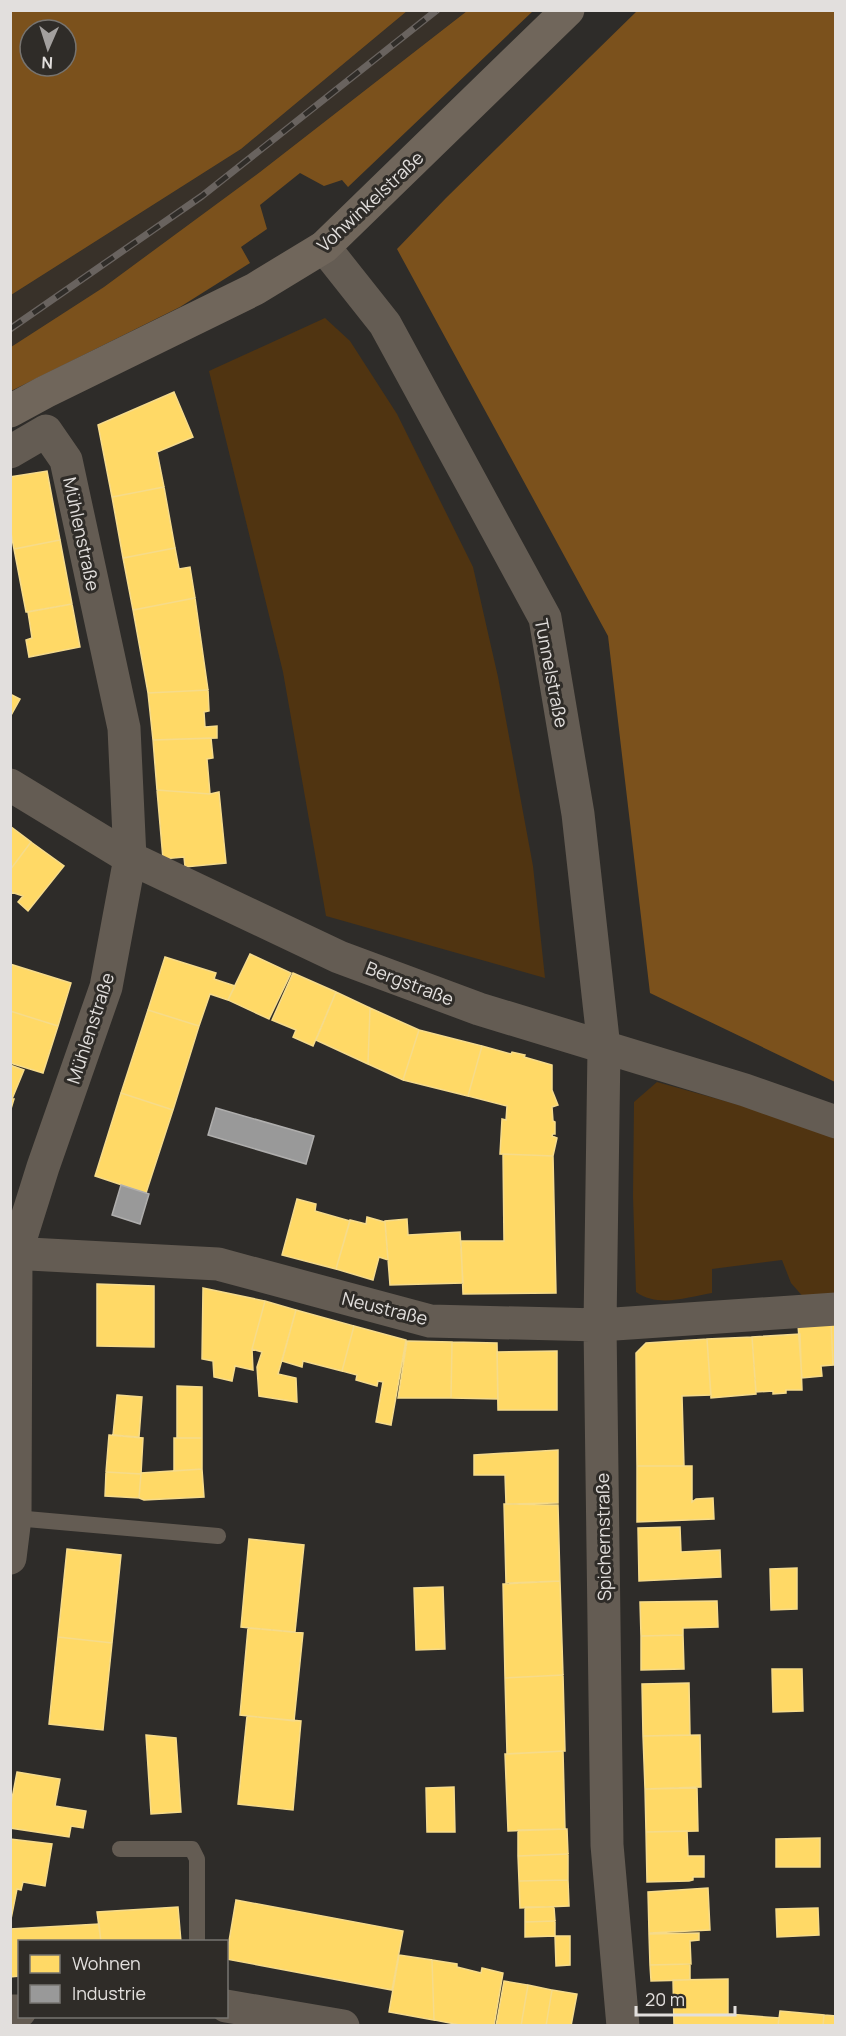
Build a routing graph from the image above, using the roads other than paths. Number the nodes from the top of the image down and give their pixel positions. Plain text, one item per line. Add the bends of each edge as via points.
1 (568, 10) edge
2 (324, 247) junction
3 (10, 411) edge
4 (10, 452) edge
5 (10, 785) edge
6 (130, 858) junction
7 (604, 1048) junction
8 (836, 1122) edge
9 (13, 1253) edge
10 (836, 1310) edge
11 (600, 1325) junction
12 (15, 1518) junction
13 (218, 1536) dead end
14 (10, 1558) edge
15 (120, 1849) dead end
16 (197, 1940) edge
17 (228, 2006) edge
18 (344, 2025) edge
19 (623, 2025) edge

1 - 2 main road, Vohwinkelstraße
2 - 3 main road, Vohwinkelstraße via 255,289
2 - 7 street, Tunnelstraße via 385,324 545,618 578,814
4 - 6 street, Mühlenstraße via 46,431 66,460 124,729
5 - 6 street, Bergstraße
6 - 7 street, Bergstraße via 339,957 479,1009
6 - 9 street, Mühlenstraße via 106,987
7 - 8 street, Bergstraße
7 - 11 street, Spichernstraße
9 - 11 street, Neustraße via 218,1264 430,1321
9 - 12 street, Mühlenstraße
10 - 11 street, Neustraße
11 - 19 street, Spichernstraße via 607,1845
12 - 13 lane
12 - 14 street, Mühlenstraße
15 - 16 lane via 192,1849 197,1859
17 - 18 street

